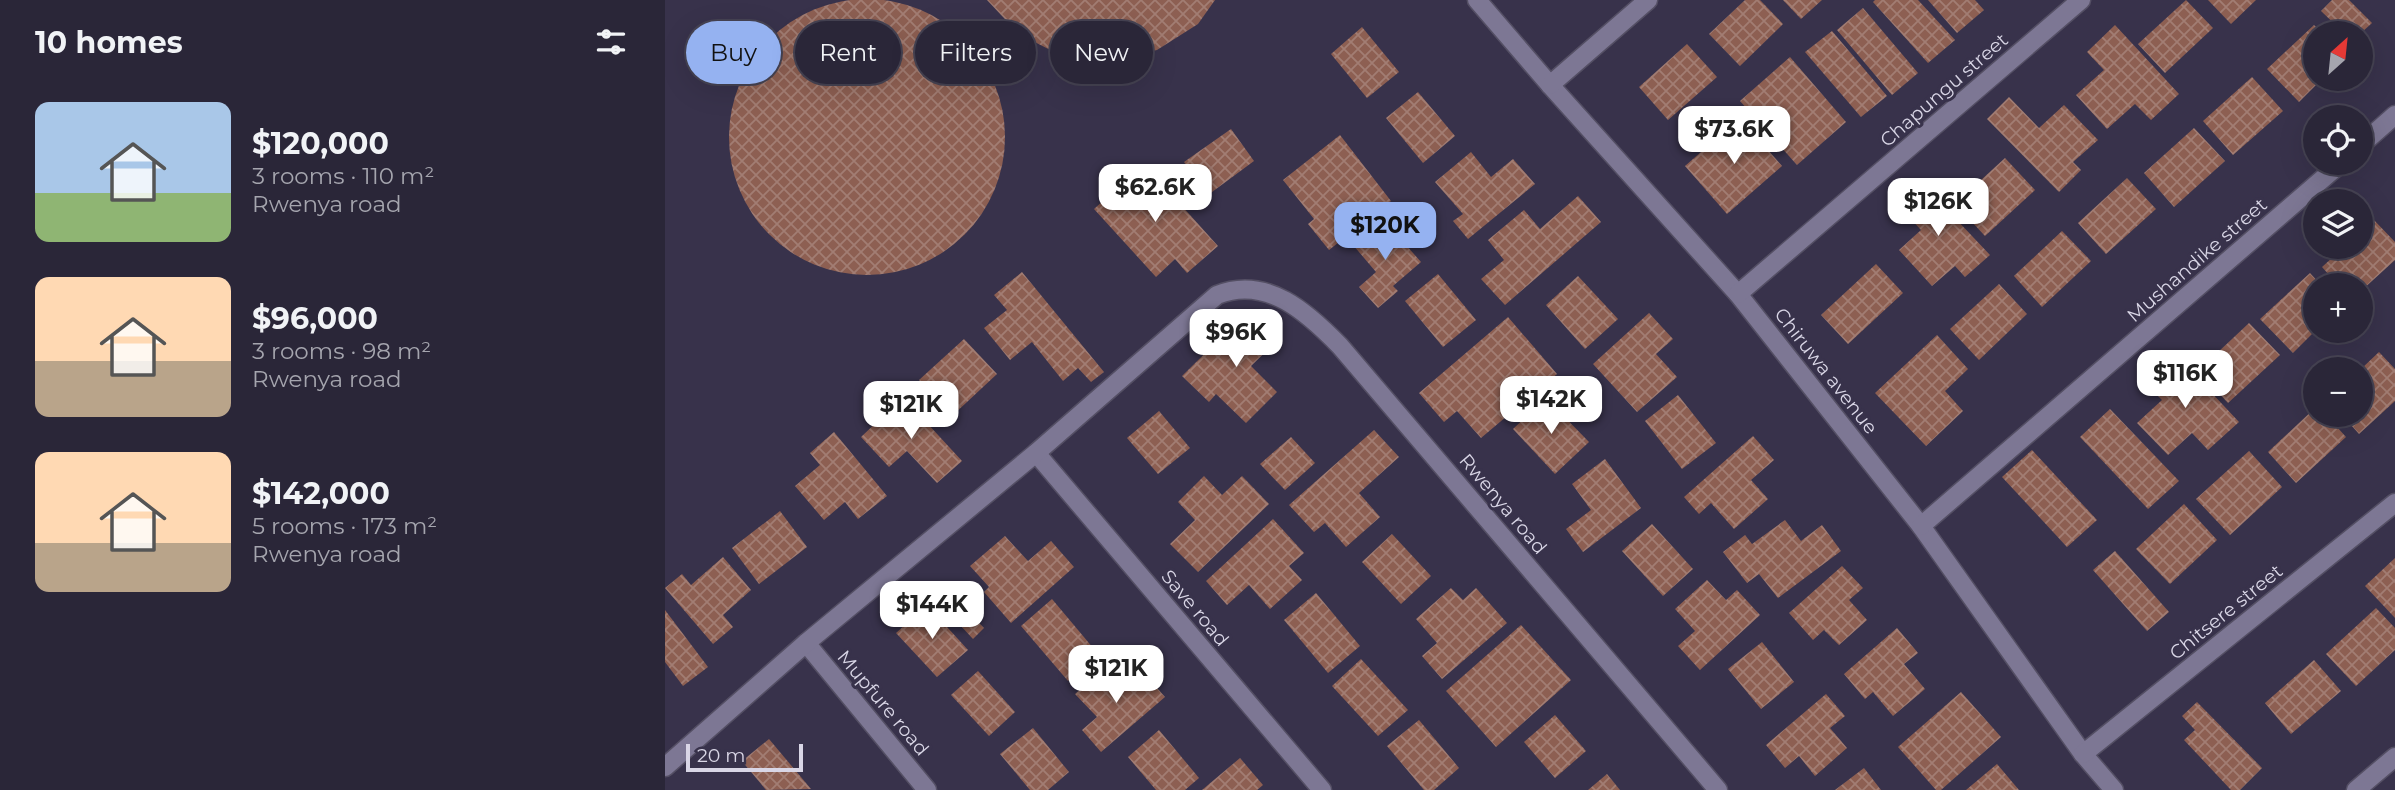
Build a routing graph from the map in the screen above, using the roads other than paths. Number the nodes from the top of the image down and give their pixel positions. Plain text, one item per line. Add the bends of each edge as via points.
1 (1477, 0) edge
2 (1648, 0) edge
3 (2081, 0) edge
4 (1550, 85) junction
5 (2395, 115) edge
6 (2373, 134) edge
7 (2327, 175) edge
8 (1738, 294) junction
9 (1036, 453) junction
10 (2395, 503) edge
11 (1921, 526) junction
12 (806, 643) junction
13 (2083, 754) junction
14 (2395, 757) edge
15 (665, 767) edge
16 (927, 790) edge
17 (1322, 790) edge
18 (1718, 790) edge
19 (2114, 790) edge
20 (2356, 790) edge

1 - 4 street, Chiruwa avenue
2 - 4 street
3 - 8 street, Chapungu street
4 - 8 street, Chiruwa avenue
5 - 6 street
7 - 11 street, Mushandike street
8 - 11 street, Chiruwa avenue
9 - 12 street
9 - 17 street, Save road
9 - 18 street, Rwenya road via 1217,295 1247,289 1288,302 1312,317 1341,346
10 - 13 street, Chitsere street
11 - 13 street, Chiruwa avenue
12 - 15 street
12 - 16 street, Mupfure road
13 - 19 street, Chiruwa avenue
14 - 20 street

